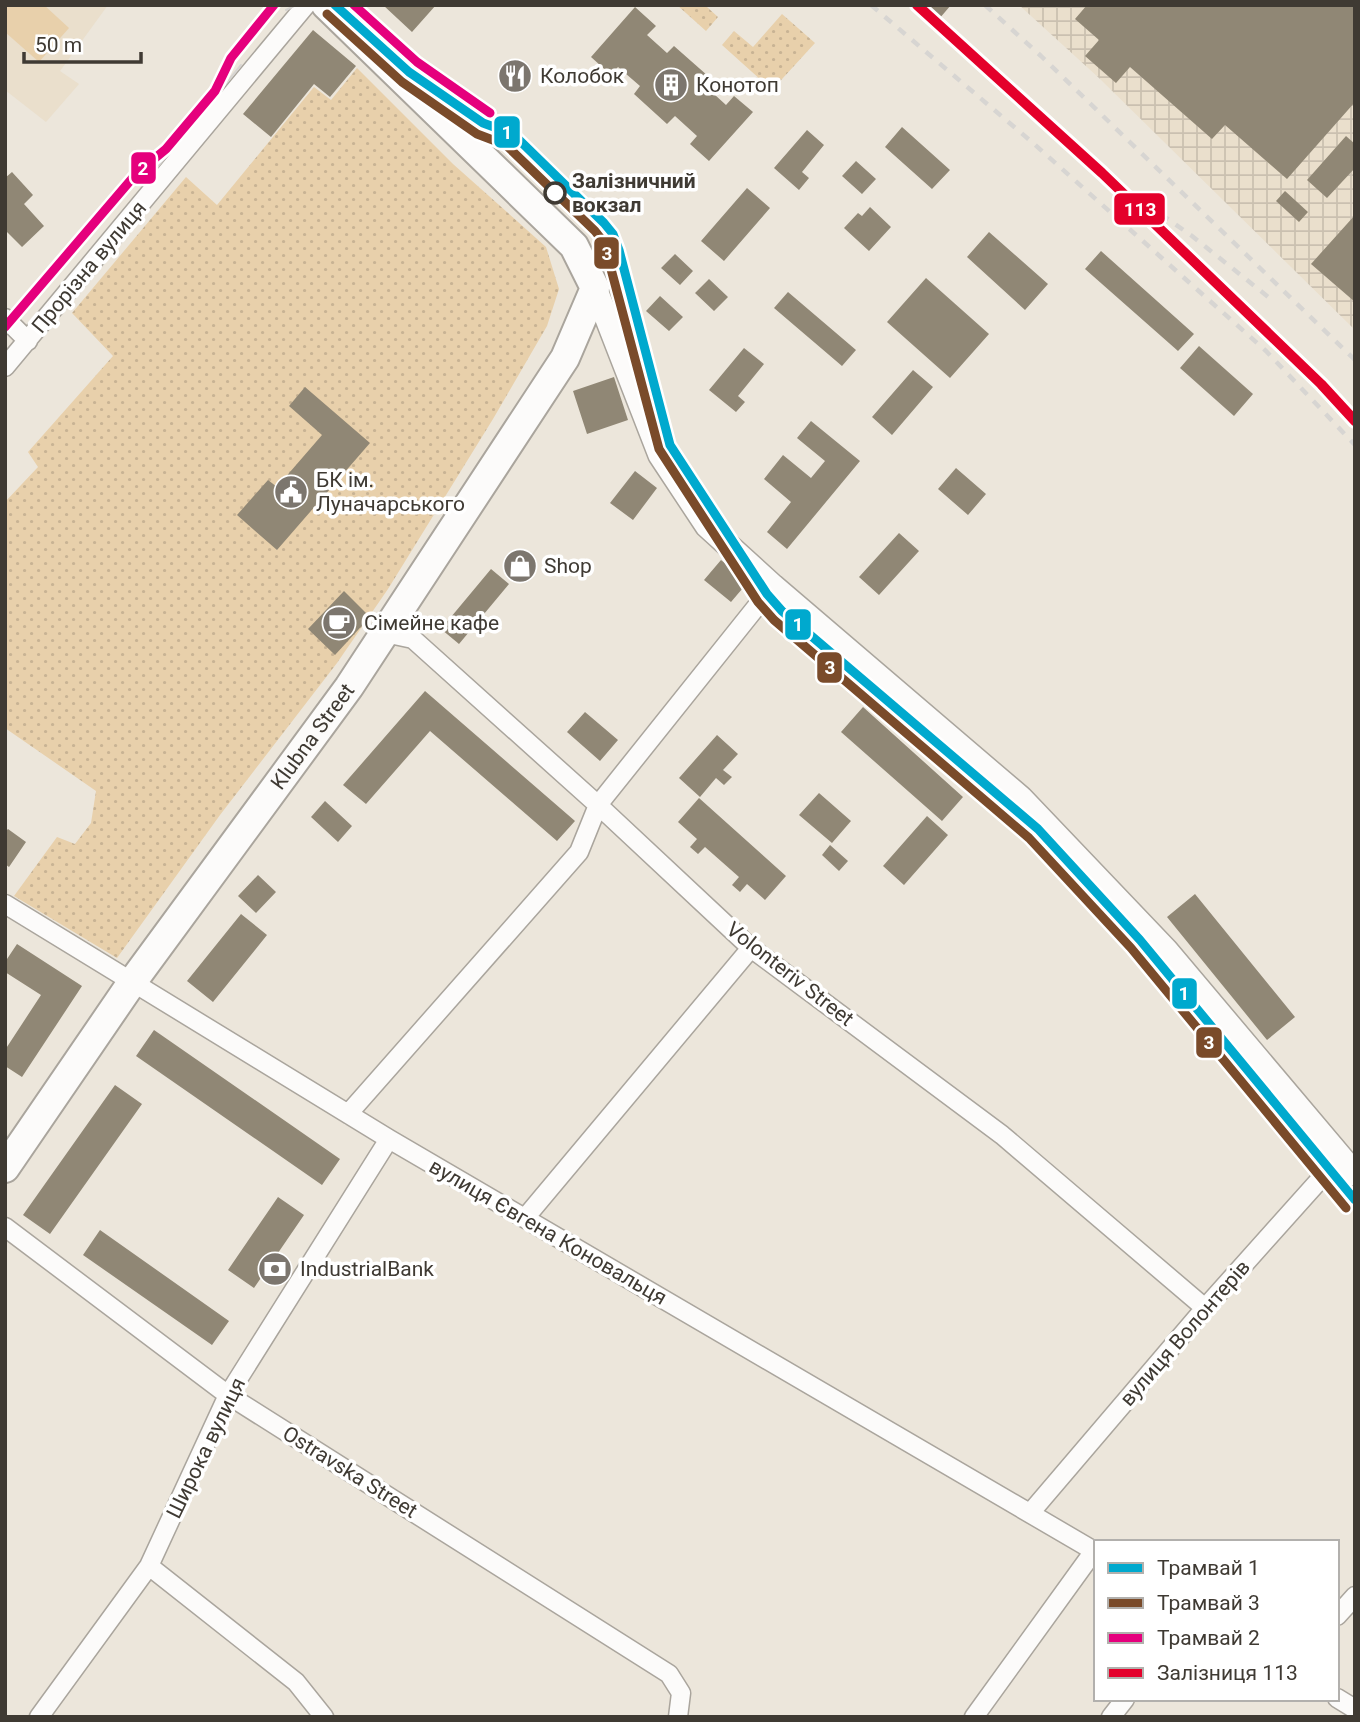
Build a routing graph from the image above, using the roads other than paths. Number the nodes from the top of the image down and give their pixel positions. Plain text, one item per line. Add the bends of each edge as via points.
1 (306, 5) edge
2 (326, 5) edge
3 (595, 288) junction
4 (5, 318) edge
5 (28, 341) junction
6 (5, 367) edge
7 (773, 586) junction
8 (384, 633) junction
9 (598, 805) junction
10 (5, 904) edge
11 (751, 948) junction
12 (133, 981) junction
13 (348, 1114) junction
14 (389, 1139) junction
15 (1348, 1165) edge
16 (5, 1168) edge
17 (525, 1218) junction
18 (5, 1227) edge
19 (1205, 1308) junction
20 (228, 1395) junction
21 (1031, 1512) junction
22 (1094, 1550) edge
23 (1094, 1552) edge
24 (149, 1566) junction
25 (1355, 1596) edge
26 (1339, 1614) edge
27 (1339, 1699) edge
28 (1123, 1701) edge
29 (1355, 1709) edge
30 (39, 1717) edge
31 (324, 1717) edge
32 (678, 1717) edge
33 (974, 1717) edge
34 (1111, 1717) edge

1 - 5 street, Прорізна вулиця
2 - 3 main road via 573,246
3 - 7 street via 660,455 707,526
3 - 8 main road, Klubna Street via 565,358
4 - 5 street
5 - 6 street, Прорізна вулиця
7 - 9 street
7 - 15 street via 1021,798 1166,950
8 - 9 street, Volonteriv Street via 413,639
8 - 12 main road, Klubna Street
9 - 11 street, Volonteriv Street
9 - 13 street via 579,852
10 - 12 street, вулиця Євгена Коновальця
11 - 17 street
11 - 19 street, Volonteriv Street via 1002,1135
12 - 13 street, вулиця Євгена Коновальця
12 - 16 main road, Klubna Street
13 - 14 street, вулиця Євгена Коновальця
14 - 17 street, вулиця Євгена Коновальця
14 - 20 street, Широка вулиця
15 - 19 street, вулиця Волонтерів
17 - 21 street, вулиця Євгена Коновальця
18 - 20 street, Ostravska Street
19 - 21 street, вулиця Волонтерів
20 - 24 street, Широка вулиця
20 - 32 street, Ostravska Street via 669,1674 681,1693
21 - 22 street, вулиця Євгена Коновальця
23 - 33 street
24 - 30 street, Широка вулиця
24 - 31 street via 296,1682
25 - 26 street
27 - 29 street
28 - 34 street

